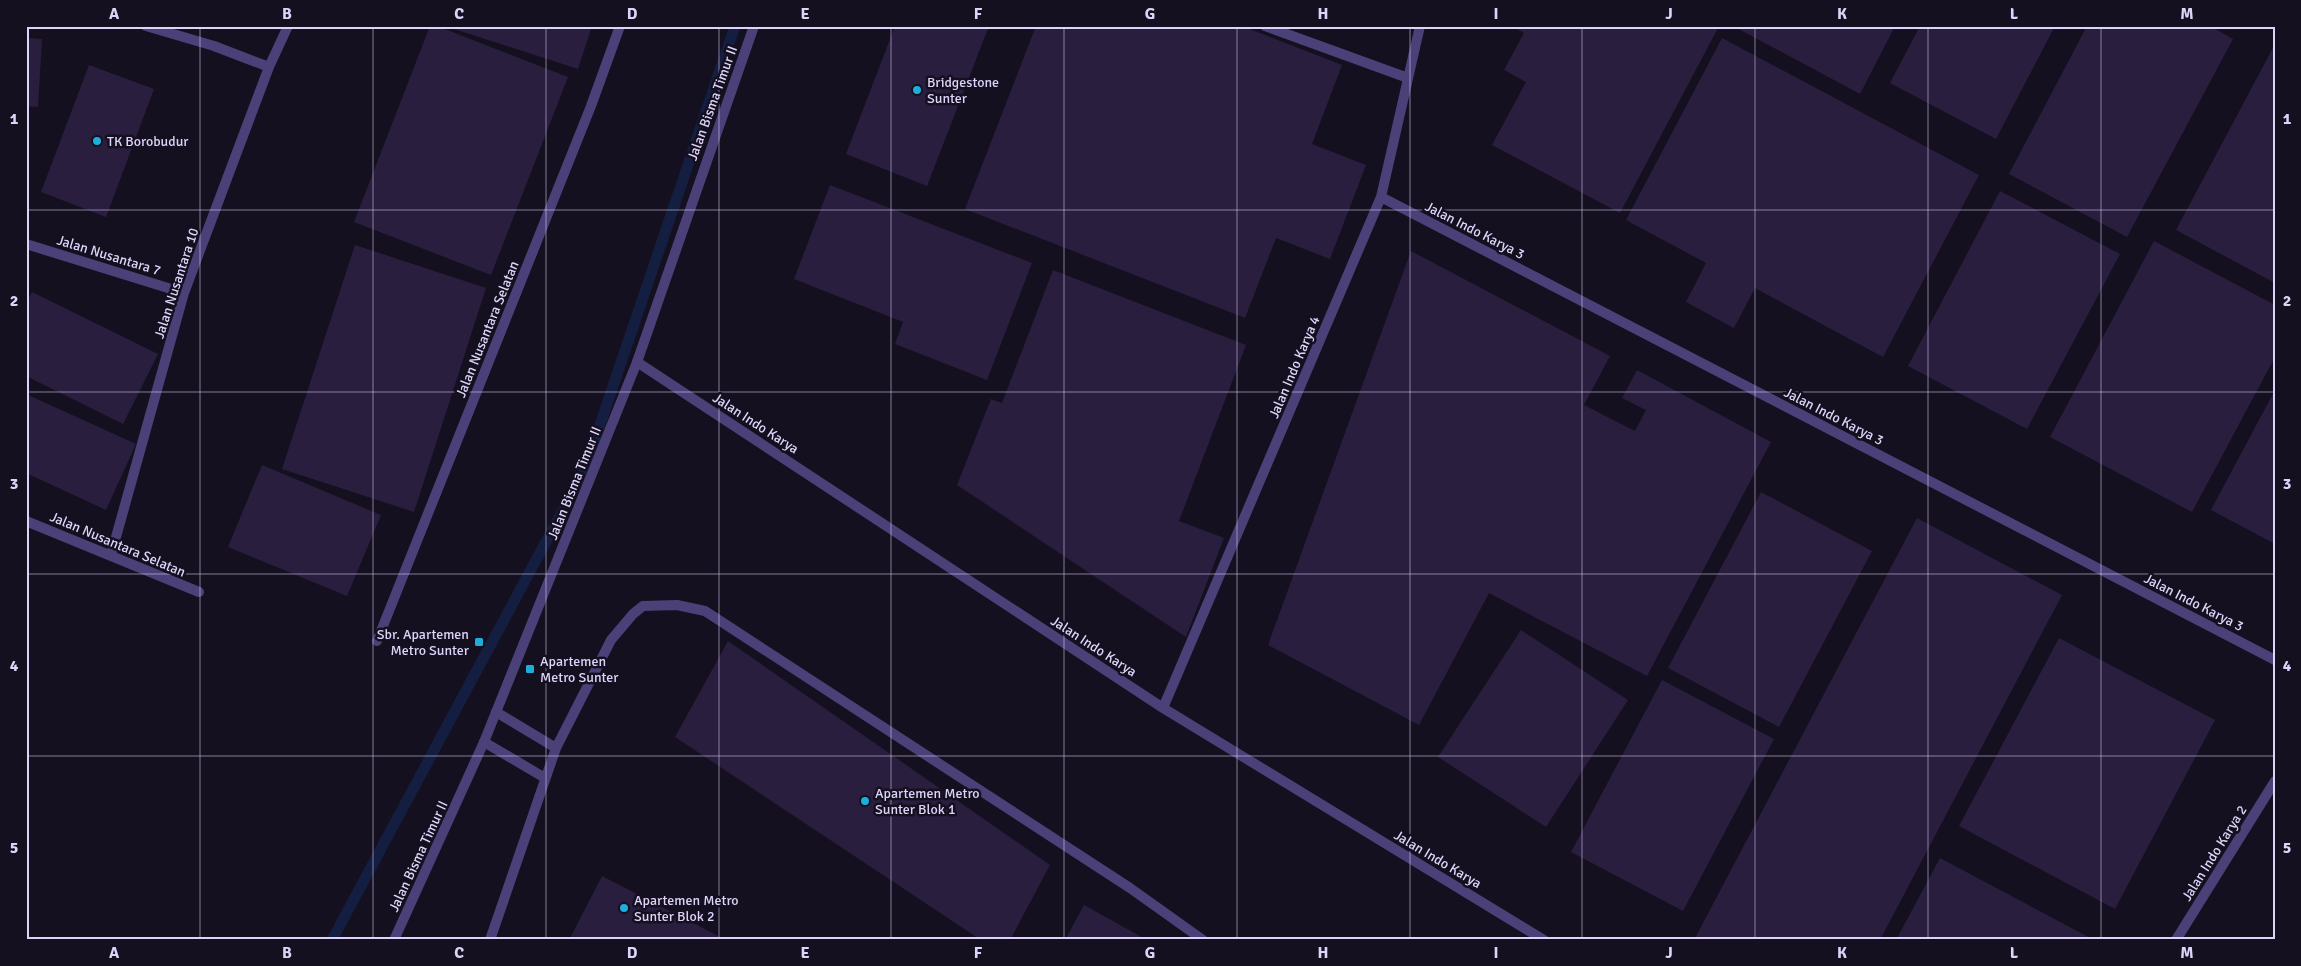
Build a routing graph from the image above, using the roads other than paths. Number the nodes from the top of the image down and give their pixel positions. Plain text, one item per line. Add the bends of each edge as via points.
1 (146, 26) edge
2 (288, 26) edge
3 (620, 26) edge
4 (754, 26) edge
5 (1265, 26) edge
6 (1420, 26) edge
7 (269, 67) junction
8 (1408, 78) junction
9 (1381, 197) junction
10 (26, 244) edge
11 (184, 293) junction
12 (638, 362) junction
13 (26, 521) edge
14 (111, 555) junction
15 (199, 592) dead end
16 (377, 641) dead end
17 (2275, 660) edge
18 (1163, 708) junction
19 (496, 712) junction
20 (484, 742) junction
21 (556, 748) junction
22 (545, 778) junction
23 (2275, 782) edge
24 (394, 940) edge
25 (490, 940) edge
26 (1203, 940) edge
27 (1544, 940) edge
28 (2176, 940) edge

1 - 7 street via 214,46
2 - 7 street, Jalan Nusantara 10
3 - 16 street, Jalan Nusantara Selatan
4 - 12 street, Jalan Bisma Timur II
5 - 8 street
6 - 8 street, Jalan Indo Karya 4
7 - 11 street, Jalan Nusantara 10
8 - 9 street, Jalan Indo Karya 4
9 - 17 street, Jalan Indo Karya 3
9 - 18 street, Jalan Indo Karya 4
10 - 11 street, Jalan Nusantara 7
11 - 14 street, Jalan Nusantara 10
12 - 18 street, Jalan Indo Karya
12 - 19 street, Jalan Bisma Timur II
13 - 14 street, Jalan Nusantara Selatan
14 - 15 street, Jalan Nusantara Selatan
18 - 27 street, Jalan Indo Karya
19 - 20 street, Jalan Bisma Timur II
19 - 21 street
20 - 22 street
20 - 24 street, Jalan Bisma Timur II
21 - 22 street
21 - 26 street via 611,640 633,614 643,606 677,605 705,611 1130,888
22 - 25 street
23 - 28 street, Jalan Indo Karya 2

